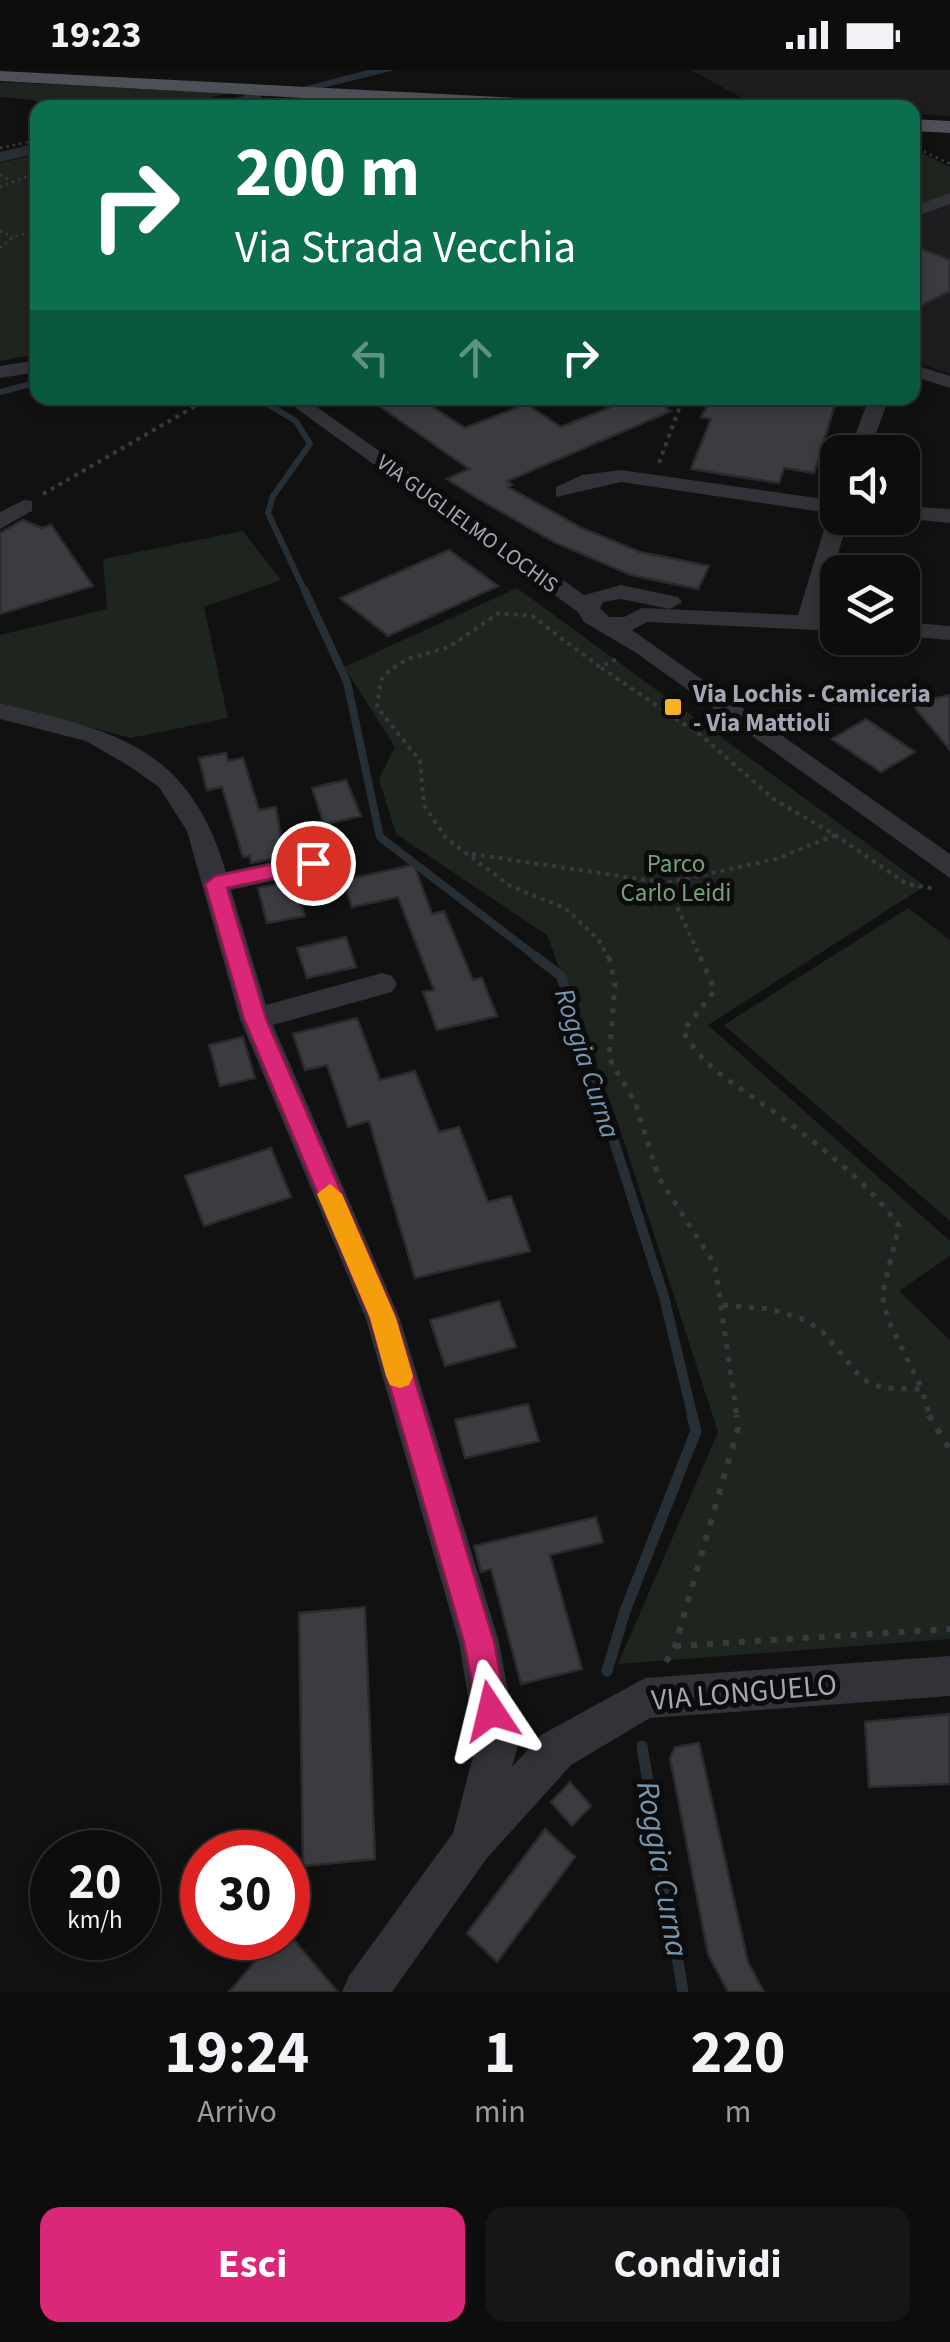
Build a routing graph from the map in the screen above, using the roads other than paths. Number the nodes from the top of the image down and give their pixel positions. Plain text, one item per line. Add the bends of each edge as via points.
1 (0, 76) edge
2 (448, 100) edge
3 (920, 125) edge
4 (950, 127) edge
5 (950, 198) edge
6 (920, 209) edge
7 (30, 367) edge
8 (0, 372) edge
9 (920, 373) edge
10 (950, 382) edge
11 (302, 405) edge
12 (876, 405) edge
13 (865, 435) edge
14 (564, 492) dead end
15 (820, 505) edge
16 (24, 506) road end
17 (920, 514) edge
18 (950, 516) edge
19 (0, 522) edge
20 (831, 535) edge
21 (525, 561) junction
22 (608, 593) junction
23 (638, 611) junction
24 (596, 616) junction
25 (797, 621) junction
26 (820, 623) edge
27 (920, 630) edge
28 (950, 633) edge
29 (643, 647) junction
30 (0, 712) edge
31 (313, 863) dead end
32 (950, 868) edge
33 (215, 884) junction
34 (382, 984) dead end
35 (255, 1019) junction
36 (950, 1676) edge
37 (472, 1842) junction
38 (365, 1992) edge

1 - 2 main road
3 - 4 main road
5 - 6 street
7 - 8 street
9 - 10 street
11 - 21 street, VIA GUGLIELMO LOCHIS
12 - 13 street
14 - 15 street via 589,479 621,476
16 - 19 street
17 - 18 street
20 - 25 street
21 - 22 street
21 - 24 street, VIA GUGLIELMO LOCHIS
22 - 23 street
22 - 24 street via 594,597
23 - 24 street
23 - 25 street
23 - 29 street
24 - 29 street, VIA GUGLIELMO LOCHIS
25 - 26 street
27 - 28 street
29 - 32 street, VIA GUGLIELMO LOCHIS
30 - 33 street via 94,735 168,782 200,831
31 - 33 street
33 - 35 street
34 - 35 street
35 - 37 street via 383,1318 479,1642 497,1745
36 - 37 street, VIA LONGUELO via 644,1698 556,1750
37 - 38 street

